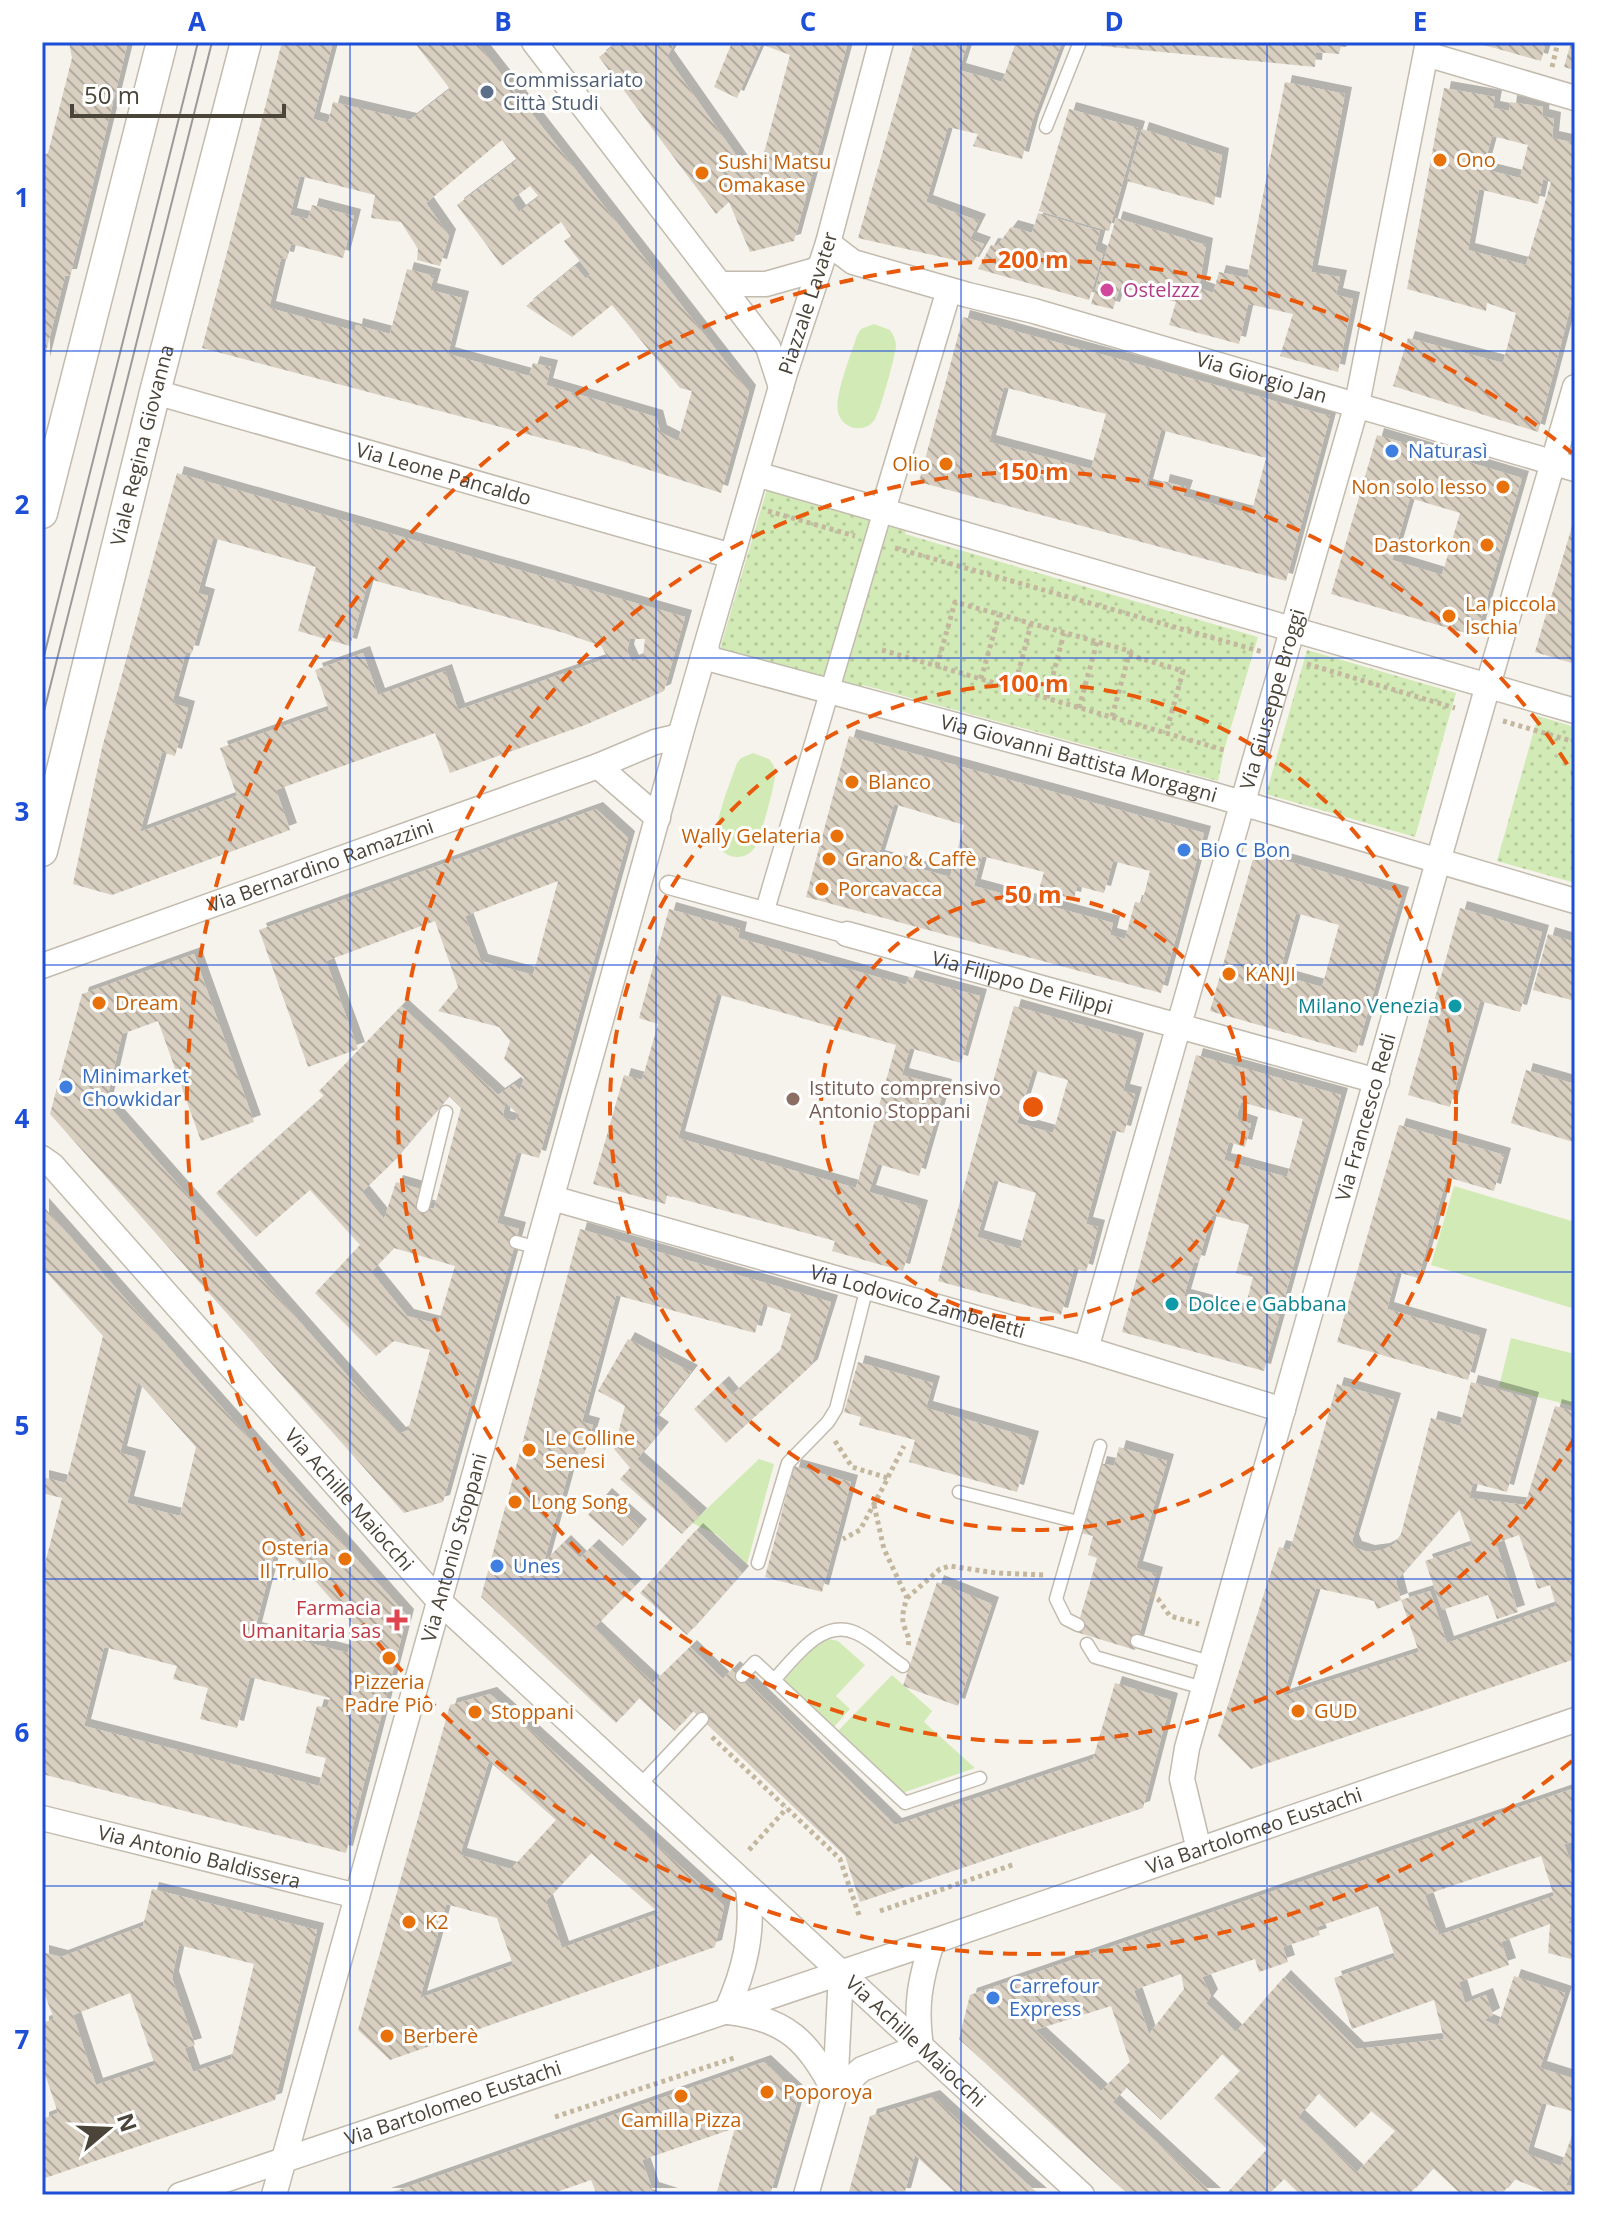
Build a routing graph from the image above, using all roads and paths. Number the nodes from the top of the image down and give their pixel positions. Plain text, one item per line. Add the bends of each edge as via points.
1 (162, 42) edge
2 (246, 42) edge
3 (534, 42) edge
4 (881, 42) edge
5 (1080, 42) edge
6 (1558, 42) edge
7 (1427, 48) edge
8 (1552, 68) dead end
9 (1575, 98) edge
10 (1046, 127) dead end
11 (828, 243) junction
12 (819, 269) junction
13 (721, 284) junction
14 (949, 290) junction
15 (781, 387) junction
16 (1575, 387) edge
17 (155, 392) junction
18 (1357, 404) junction
19 (1564, 465) edge
20 (755, 479) junction
21 (773, 512) dead end
22 (42, 513) edge
23 (895, 514) junction
24 (873, 541) junction
25 (732, 556) junction
26 (999, 615) junction
27 (1031, 624) junction
28 (1293, 629) junction
29 (1064, 633) junction
30 (1097, 642) junction
31 (706, 647) junction
32 (1252, 649) dead end
33 (882, 650) dead end
34 (1129, 655) junction
35 (1293, 660) dead end
36 (937, 666) junction
37 (981, 679) junction
38 (1488, 685) junction
39 (1014, 689) junction
40 (828, 691) junction
41 (1047, 698) junction
42 (1079, 708) junction
43 (1460, 709) dead end
44 (1575, 711) edge
45 (1112, 717) junction
46 (1508, 723) dead end
47 (1166, 733) junction
48 (680, 736) junction
49 (1575, 742) edge
50 (1224, 750) dead end
51 (598, 766) junction
52 (1243, 804) junction
53 (658, 818) junction
54 (42, 851) edge
55 (1439, 860) junction
56 (669, 885) dead end
57 (636, 900) joint
58 (1575, 901) edge
59 (765, 910) junction
60 (847, 934) joint
61 (42, 966) edge
62 (1179, 1026) junction
63 (1377, 1081) junction
64 (446, 1112) dead end
65 (42, 1158) edge
66 (552, 1198) junction
67 (423, 1206) dead end
68 (867, 1287) junction
69 (1086, 1349) junction
70 (1283, 1410) junction
71 (828, 1422) junction
72 (904, 1446) dead end
73 (1100, 1446) dead end
74 (888, 1478) junction
75 (959, 1492) dead end
76 (874, 1505) junction
77 (1078, 1522) junction
78 (843, 1539) dead end
79 (758, 1563) dead end
80 (1062, 1577) junction
81 (1151, 1594) dead end
82 (907, 1598) junction
83 (440, 1602) junction
84 (1193, 1623) dead end
85 (1078, 1625) dead end
86 (1137, 1641) dead end
87 (1087, 1644) dead end
88 (1210, 1662) junction
89 (900, 1664) joint
90 (742, 1676) dead end
91 (774, 1680) junction
92 (1203, 1688) junction
93 (1575, 1720) edge
94 (700, 1721) joint
95 (980, 1778) dead end
96 (639, 1786) junction
97 (787, 1808) junction
98 (42, 1818) edge
99 (749, 1850) dead end
100 (1199, 1850) junction
101 (1015, 1864) dead end
102 (748, 1887) junction
103 (357, 1896) junction
104 (880, 1911) dead end
105 (860, 1918) dead end
106 (932, 1942) junction
107 (841, 1973) junction
108 (726, 2012) junction
109 (921, 2046) junction
110 (734, 2058) dead end
111 (835, 2093) junction
112 (555, 2117) dead end
113 (282, 2161) junction
114 (180, 2195) edge
115 (274, 2195) edge
116 (806, 2195) edge
117 (1082, 2195) edge

1 - 22 street
2 - 17 street, Viale Regina Giovanna
3 - 13 street
4 - 11 street
5 - 10 lane
6 - 8 path
7 - 9 street
7 - 18 street, Via Giuseppe Broggi
11 - 12 street, Piazzale Lavater
11 - 14 street, Piazzale Lavater via 853,262
12 - 13 street via 766,284
12 - 15 street, Piazzale Lavater
13 - 15 street via 768,347
14 - 18 street, Via Giorgio Jan
14 - 23 street
15 - 20 street, Piazzale Lavater
16 - 19 street, Via Francesco Redi
17 - 25 street, Via Leone Pancaldo
17 - 54 street, Viale Regina Giovanna
18 - 19 street, Via Giorgio Jan
18 - 28 street, Via Giuseppe Broggi
19 - 38 street, Via Francesco Redi
20 - 23 street via 763,476
20 - 25 street, Piazzale Lavater
21 - 24 path
23 - 24 street
23 - 28 street
24 - 32 path
24 - 40 street
25 - 31 street, Piazzale Lavater
26 - 27 path
26 - 36 path via 955,602
26 - 37 path
27 - 29 path
27 - 39 path
28 - 38 street
28 - 52 street, Via Giuseppe Broggi
29 - 30 path
29 - 41 path
30 - 34 path via 1130,651
30 - 42 path
31 - 40 street via 714,660
31 - 48 street, Piazzale Lavater
33 - 36 path
34 - 45 path
34 - 47 path via 1183,671
35 - 43 path
36 - 37 path
37 - 39 path
38 - 44 street
38 - 55 street, Via Francesco Redi
39 - 41 path
40 - 52 street, Via Giovanni Battista Morgagni
40 - 59 street
41 - 42 path
42 - 45 path
45 - 47 path
46 - 49 path
47 - 50 path
48 - 51 street, Via Bernardino Ramazzini
48 - 53 street, Piazzale Lavater
51 - 53 street
51 - 61 street, Via Bernardino Ramazzini
52 - 55 street, Via Giovanni Battista Morgagni
52 - 62 street, Via Giuseppe Broggi
53 - 57 street, Piazzale Lavater
55 - 58 street, Via Giovanni Battista Morgagni
55 - 63 street, Via Francesco Redi
56 - 59 street, Via Filippo De Filippi
57 - 66 street, Via Antonio Stoppani
59 - 60 street, Via Filippo De Filippi
60 - 62 street, Via Filippo De Filippi
62 - 63 street, Via Filippo De Filippi
62 - 69 street, Via Giuseppe Broggi
63 - 70 street, Via Francesco Redi
64 - 67 lane
65 - 83 street, Via Achille Maiocchi
66 - 68 street, Via Lodovico Zambeletti
66 - 83 street, Via Antonio Stoppani via 527,1245
68 - 69 street, Via Lodovico Zambeletti
68 - 71 lane via 836,1409
69 - 70 street, Via Lodovico Zambeletti
70 - 88 street, Via Francesco Redi
71 - 74 path via 852,1467
71 - 79 lane via 788,1463
72 - 74 path
73 - 77 lane
74 - 76 path
75 - 77 lane
76 - 78 path via 860,1530
76 - 82 path via 884,1549
77 - 80 lane
80 - 82 path via 950,1566
80 - 85 lane via 1059,1609
81 - 84 path via 1170,1616
82 - 89 path via 902,1614 909,1642
83 - 96 street, Via Achille Maiocchi
83 - 103 street, Via Antonio Stoppani
86 - 88 lane
87 - 92 lane via 1095,1657
88 - 92 street, Via Francesco Redi
89 - 91 lane via 855,1632 839,1630 815,1638
90 - 91 lane via 755,1662
91 - 95 lane via 905,1803
92 - 100 street, Via Francesco Redi via 1182,1779
93 - 100 street, Via Bartolomeo Eustachi
94 - 96 lane
94 - 97 path
96 - 102 street, Via Achille Maiocchi
97 - 99 path
97 - 105 path via 840,1859
98 - 103 street, Via Antonio Baldissera
100 - 106 street, Via Bartolomeo Eustachi
101 - 104 path
102 - 107 street, Via Achille Maiocchi
102 - 108 street via 747,1956
103 - 113 street, Via Antonio Stoppani
106 - 107 street, Via Bartolomeo Eustachi
106 - 109 street via 918,1996
107 - 108 street, Via Bartolomeo Eustachi
107 - 109 street, Via Achille Maiocchi
107 - 111 street
108 - 111 street, Via Bartolomeo Eustachi via 784,2028 808,2050
108 - 113 street, Via Bartolomeo Eustachi
109 - 111 street via 862,2069
109 - 117 street, Via Achille Maiocchi
110 - 112 path
111 - 116 street
113 - 114 street, Via Bartolomeo Eustachi
113 - 115 street, Via Antonio Stoppani

